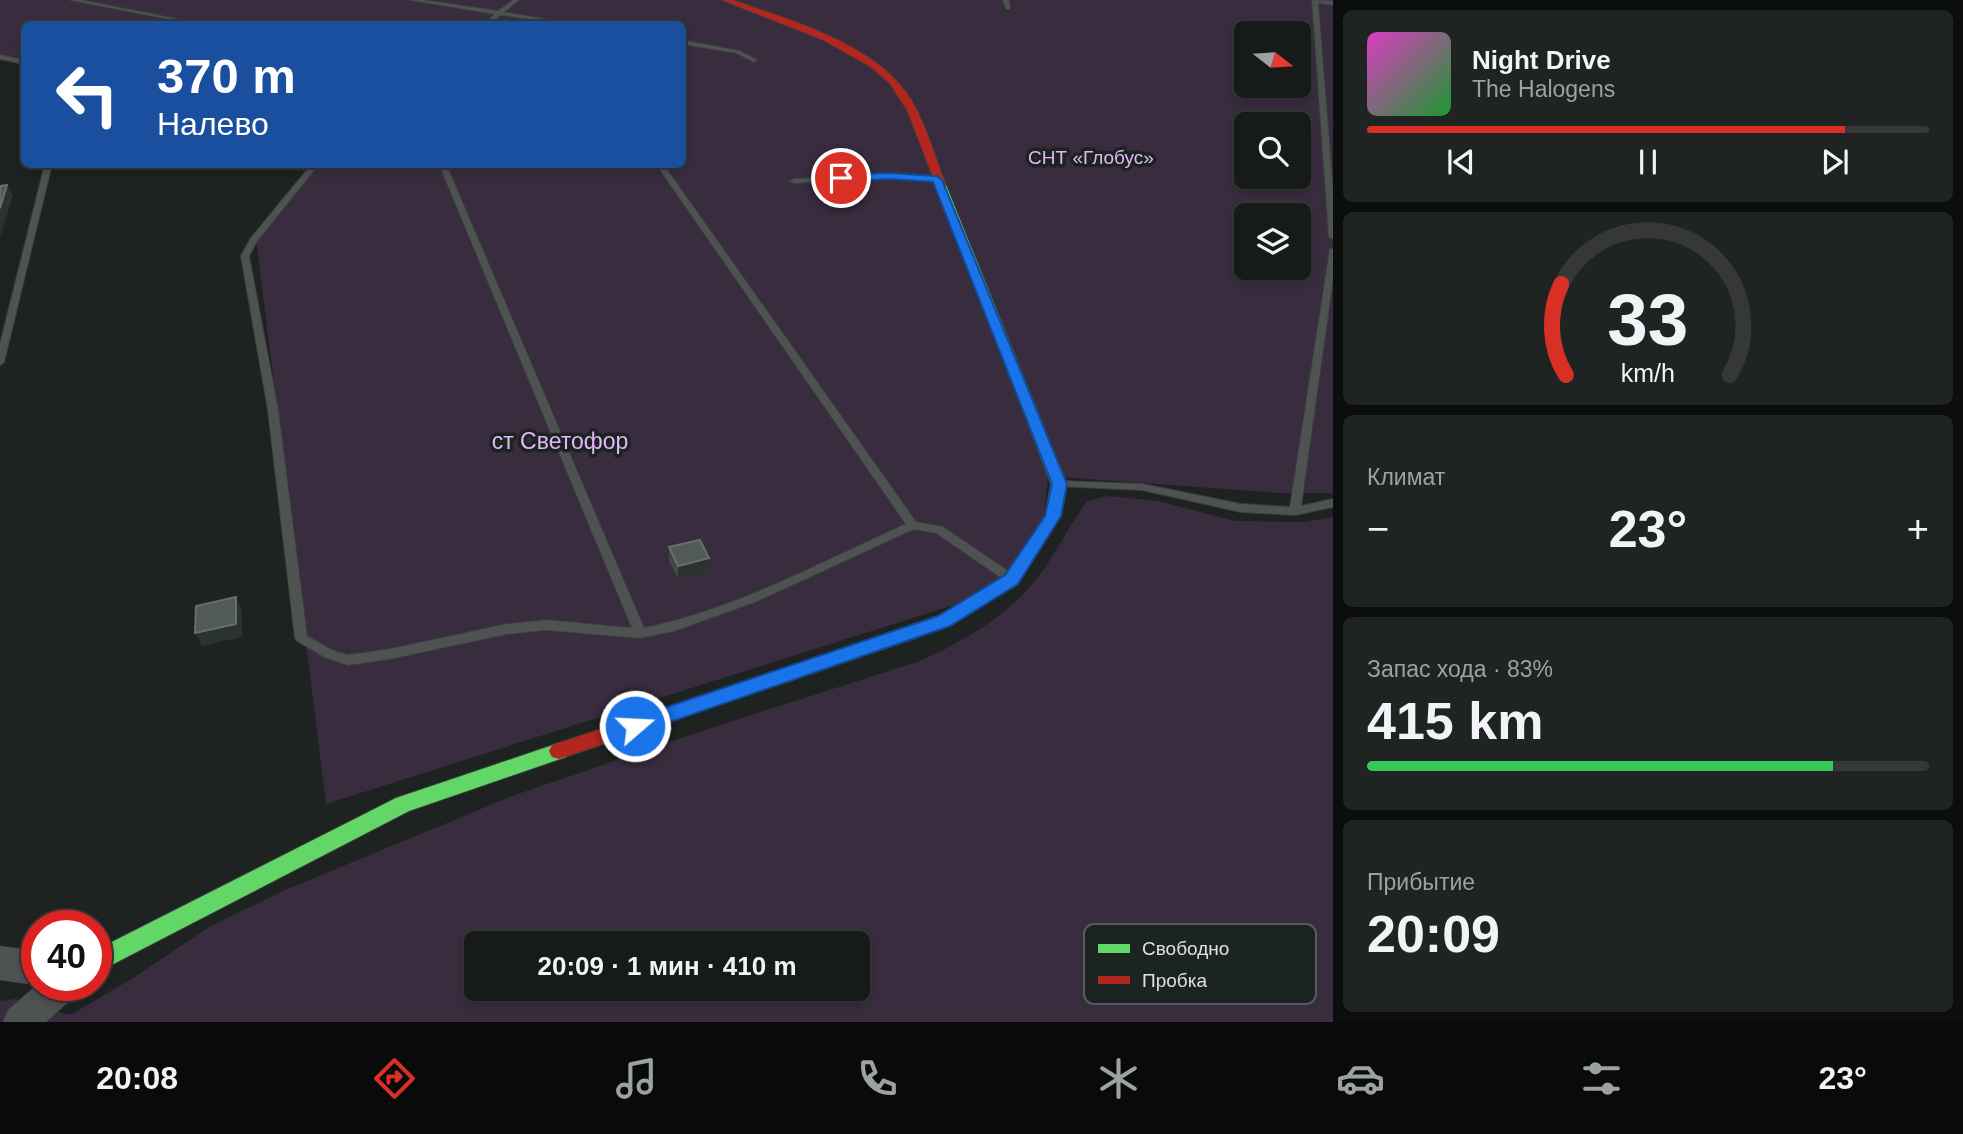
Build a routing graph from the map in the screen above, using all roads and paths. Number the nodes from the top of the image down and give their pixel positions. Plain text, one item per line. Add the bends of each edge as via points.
1 (73, 0) edge
2 (413, 0) edge
3 (516, 0) edge
4 (726, 0) edge
5 (1006, 0) edge
6 (1315, 1) edge
7 (1333, 3) edge
8 (1008, 8) dead end
9 (500, 13) junction
10 (184, 21) edge
11 (490, 21) edge
12 (552, 21) edge
13 (686, 43) edge
14 (0, 57) edge
15 (754, 60) dead end
16 (21, 61) edge
17 (1321, 70) junction
18 (1333, 72) edge
19 (48, 168) edge
20 (313, 168) edge
21 (445, 168) edge
22 (662, 168) edge
23 (937, 180) junction
24 (793, 181) dead end
25 (1333, 237) edge
26 (1333, 251) edge
27 (0, 362) edge
28 (1059, 484) junction
29 (1333, 503) edge
30 (1295, 511) junction
31 (913, 525) junction
32 (1012, 579) junction
33 (640, 632) junction
34 (112, 954) edge
35 (0, 963) edge
36 (21, 966) edge
37 (44, 1001) edge
38 (20, 1022) edge

1 - 10 lane
2 - 9 lane
3 - 9 lane
4 - 23 street via 833,42 878,68 914,113
5 - 8 lane
6 - 7 lane
6 - 17 lane
9 - 11 lane
9 - 12 lane
13 - 15 lane via 738,52
14 - 16 lane
17 - 18 lane
17 - 25 lane
19 - 27 lane
20 - 33 lane via 246,256 273,410 301,638 348,660 546,625
21 - 33 lane
22 - 31 lane
23 - 24 lane via 889,176
23 - 28 street
26 - 30 lane
28 - 30 lane via 1142,487 1241,508
28 - 32 street via 1053,516
29 - 30 lane
31 - 32 lane via 939,530
31 - 33 lane via 751,599 674,626
32 - 34 street via 944,621 403,804
35 - 36 street
37 - 38 street

